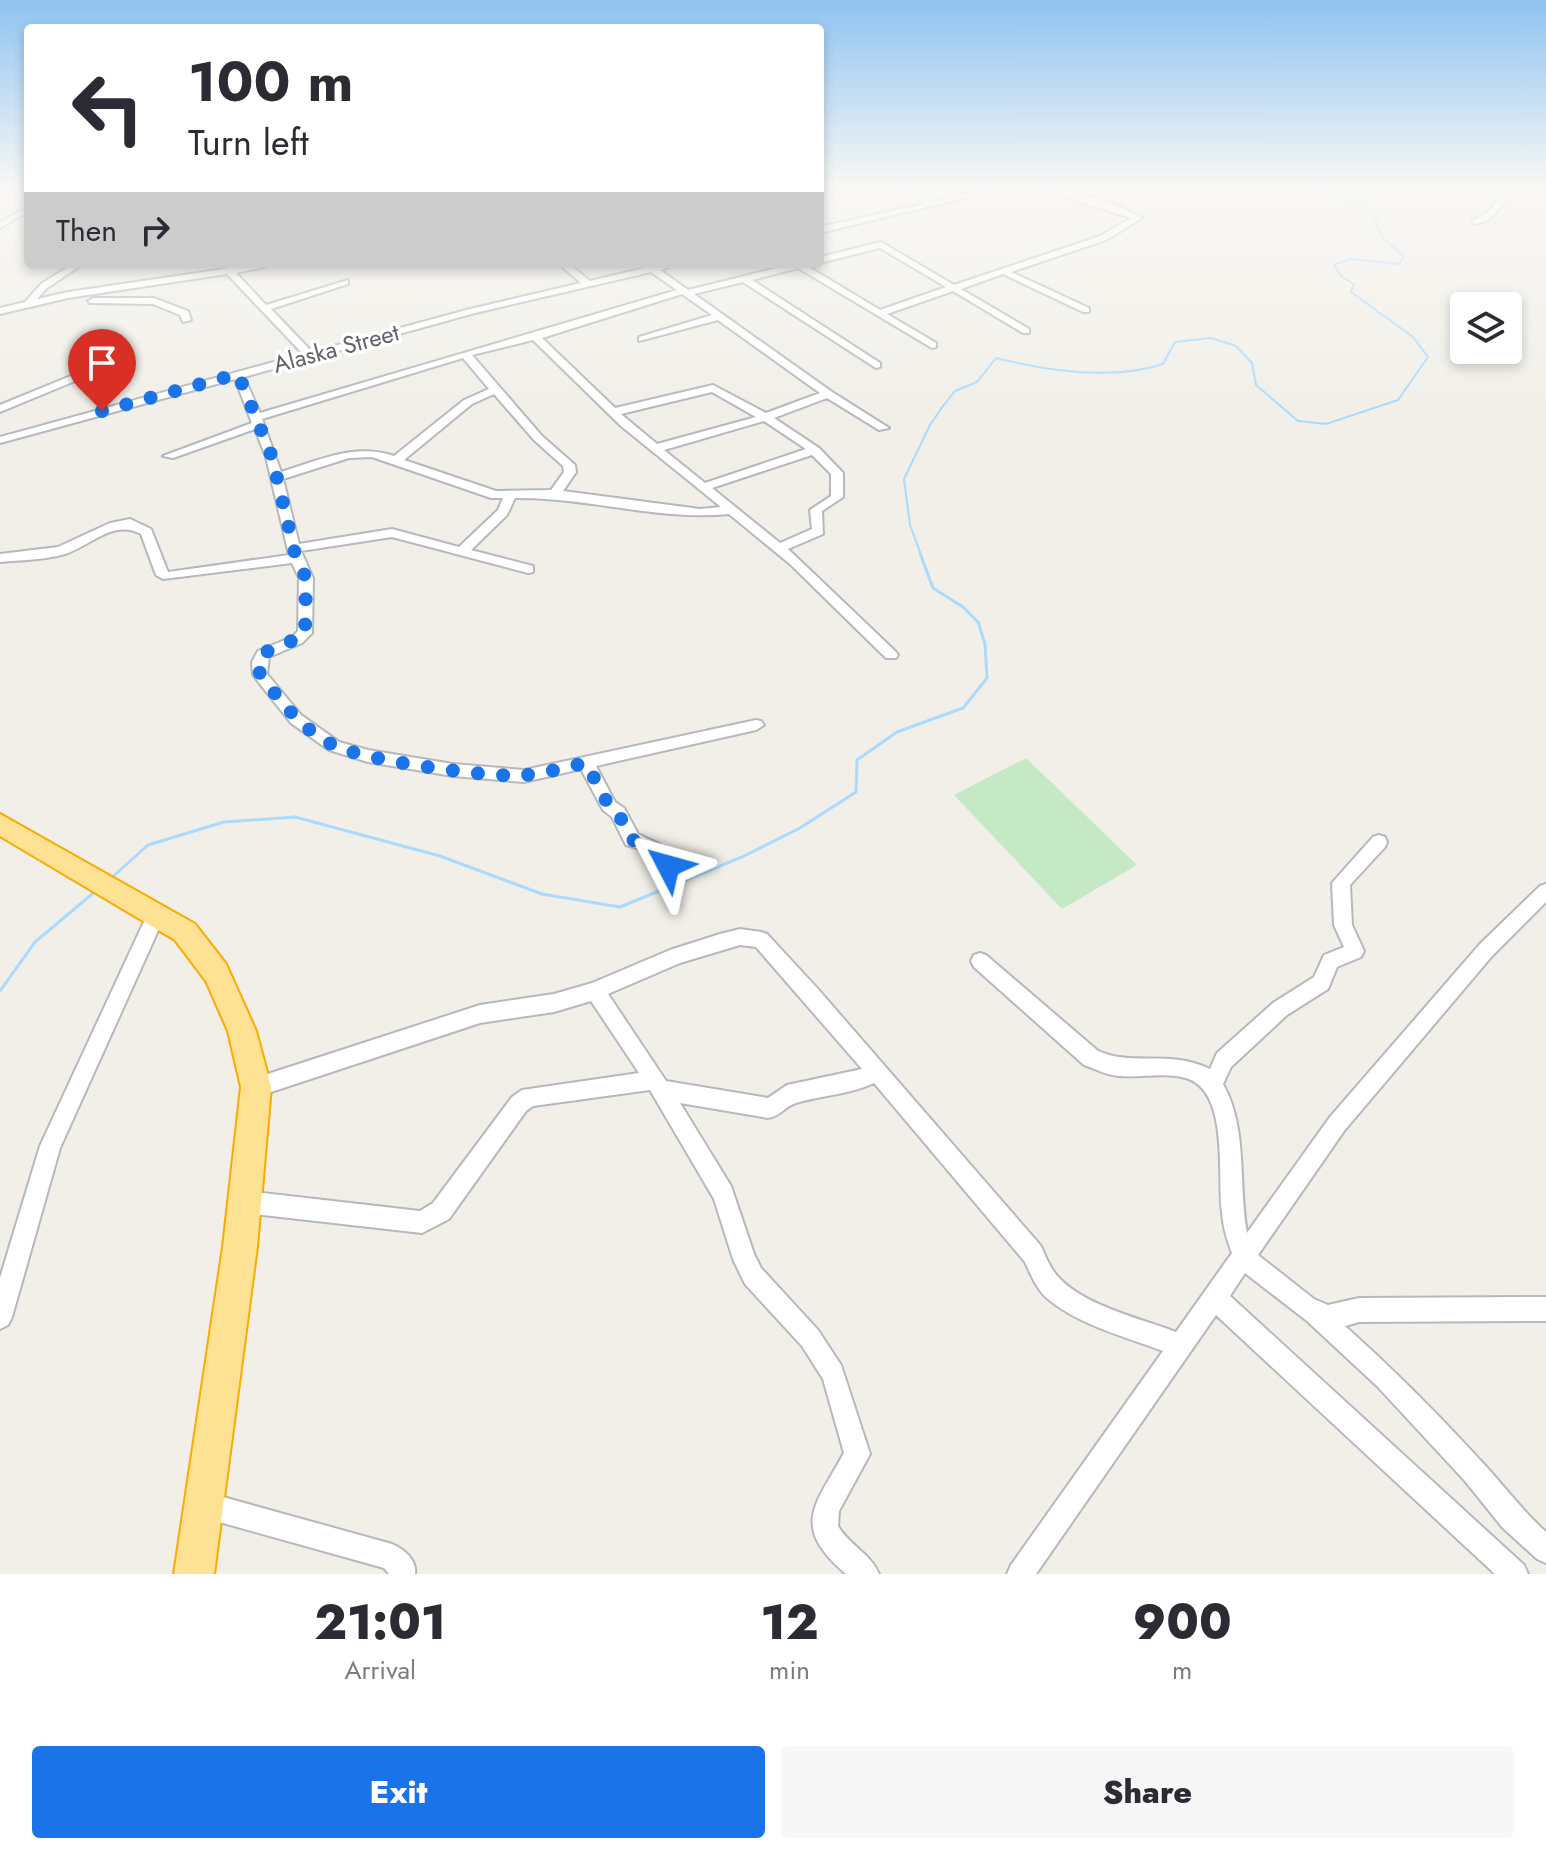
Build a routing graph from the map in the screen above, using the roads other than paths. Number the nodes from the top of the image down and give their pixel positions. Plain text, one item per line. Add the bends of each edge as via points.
1 (911, 262) edge
2 (1033, 262) edge
3 (73, 268) edge
4 (255, 268) edge
5 (568, 268) edge
6 (642, 268) edge
7 (652, 268) edge
8 (784, 268) edge
9 (807, 268) edge
10 (1005, 272) junction
11 (231, 273) junction
12 (743, 278) junction
13 (345, 282) dead end
14 (588, 284) junction
15 (955, 288) junction
16 (685, 292) junction
17 (29, 303) junction
18 (265, 308) junction
19 (1086, 310) dead end
20 (0, 311) edge
21 (879, 313) junction
22 (720, 316) junction
23 (186, 320) dead end
24 (1026, 331) dead end
25 (535, 337) junction
26 (643, 339) dead end
27 (932, 345) dead end
28 (465, 354) junction
29 (309, 355) junction
30 (117, 360) dead end
31 (876, 365) dead end
32 (238, 374) junction
33 (497, 389) junction
34 (828, 394) junction
35 (0, 409) edge
36 (614, 412) junction
37 (764, 418) junction
38 (256, 422) junction
39 (883, 428) dead end
40 (0, 440) edge
41 (657, 448) junction
42 (815, 450) junction
43 (169, 456) dead end
44 (397, 460) junction
45 (276, 477) junction
46 (705, 487) junction
47 (555, 494) junction
48 (510, 497) junction
49 (732, 510) junction
50 (779, 548) junction
51 (461, 552) junction
52 (295, 553) junction
53 (0, 558) edge
54 (528, 569) dead end
55 (891, 655) dead end
56 (756, 725) dead end
57 (586, 763) junction
58 (0, 824) edge
59 (0, 837) edge
60 (1379, 842) dead end
61 (46, 853) junction
62 (668, 866) dead end
63 (1546, 891) edge
64 (157, 913) junction
65 (980, 961) dead end
66 (595, 991) junction
67 (877, 1072) junction
68 (1213, 1084) junction
69 (658, 1085) junction
70 (256, 1087) junction
71 (245, 1202) junction
72 (1243, 1255) junction
73 (1215, 1298) junction
74 (1546, 1309) edge
75 (1313, 1313) junction
76 (0, 1317) edge
77 (1181, 1346) junction
78 (205, 1505) junction
79 (1546, 1550) edge
80 (1028, 1571) edge
81 (194, 1574) edge
82 (402, 1574) edge
83 (866, 1574) edge
84 (1515, 1574) edge

1 - 15 street
2 - 10 street
3 - 17 street
4 - 11 street
5 - 14 street
6 - 14 street, Alaska Street
7 - 16 street
8 - 12 street
9 - 21 street
10 - 15 street
10 - 19 street
11 - 17 street
11 - 18 street
12 - 16 street
12 - 31 street
13 - 18 street
14 - 29 street, Alaska Street
15 - 21 street
15 - 24 street
16 - 22 street
16 - 25 street
17 - 20 street
18 - 29 street
20 - 23 street via 68,302 154,301 185,313
21 - 27 street
22 - 26 street
22 - 34 street
25 - 28 street
25 - 36 street
28 - 33 street
28 - 38 street
29 - 32 street, Alaska Street
30 - 35 street
32 - 38 street
32 - 40 street, Alaska Street
33 - 44 street via 468,402
33 - 47 street via 569,465
34 - 37 street
34 - 39 street
36 - 37 street via 709,387
36 - 41 street
37 - 41 street
37 - 42 street
38 - 43 street
38 - 45 street
41 - 46 street
42 - 46 street
42 - 50 street via 837,473 837,497 816,510 819,531
44 - 45 street via 373,453 348,455
44 - 48 street
45 - 52 street
46 - 49 street
47 - 48 street
47 - 49 street via 676,511
48 - 51 street via 503,512
49 - 50 street
50 - 55 street
51 - 52 street via 392,533
51 - 54 street
52 - 53 street via 163,575 147,532 130,523 61,551
52 - 57 street via 308,585 305,633 263,654 259,662 260,675 296,719 334,746 453,770 524,776
56 - 57 street
57 - 62 street via 632,840 655,849
58 - 61 highway
59 - 61 highway via 26,851
60 - 68 street via 1341,883 1343,925 1355,951 1330,961 1321,983 1280,1009 1224,1060
61 - 64 highway
63 - 72 street via 1486,950 1337,1124
64 - 70 highway via 185,932 216,973 242,1031
64 - 76 street via 50,1146
65 - 68 street via 1091,1058 1109,1065 1184,1068
66 - 67 street via 720,942 761,940
66 - 69 street
66 - 70 street via 480,1014
67 - 69 street via 787,1095 768,1108
67 - 77 street via 1033,1254 1055,1289 1073,1303
68 - 72 street via 1224,1104 1232,1221
69 - 71 street via 529,1097 441,1211 422,1222
69 - 83 street via 723,1194 753,1276 810,1338 833,1373 857,1454 822,1515 824,1530 833,1548
70 - 71 highway
71 - 78 highway
72 - 73 street
72 - 75 street
73 - 77 street
73 - 84 street
74 - 75 street via 1359,1310 1330,1318
75 - 79 street via 1385,1378
77 - 80 street
78 - 81 highway
78 - 82 street via 392,1557

